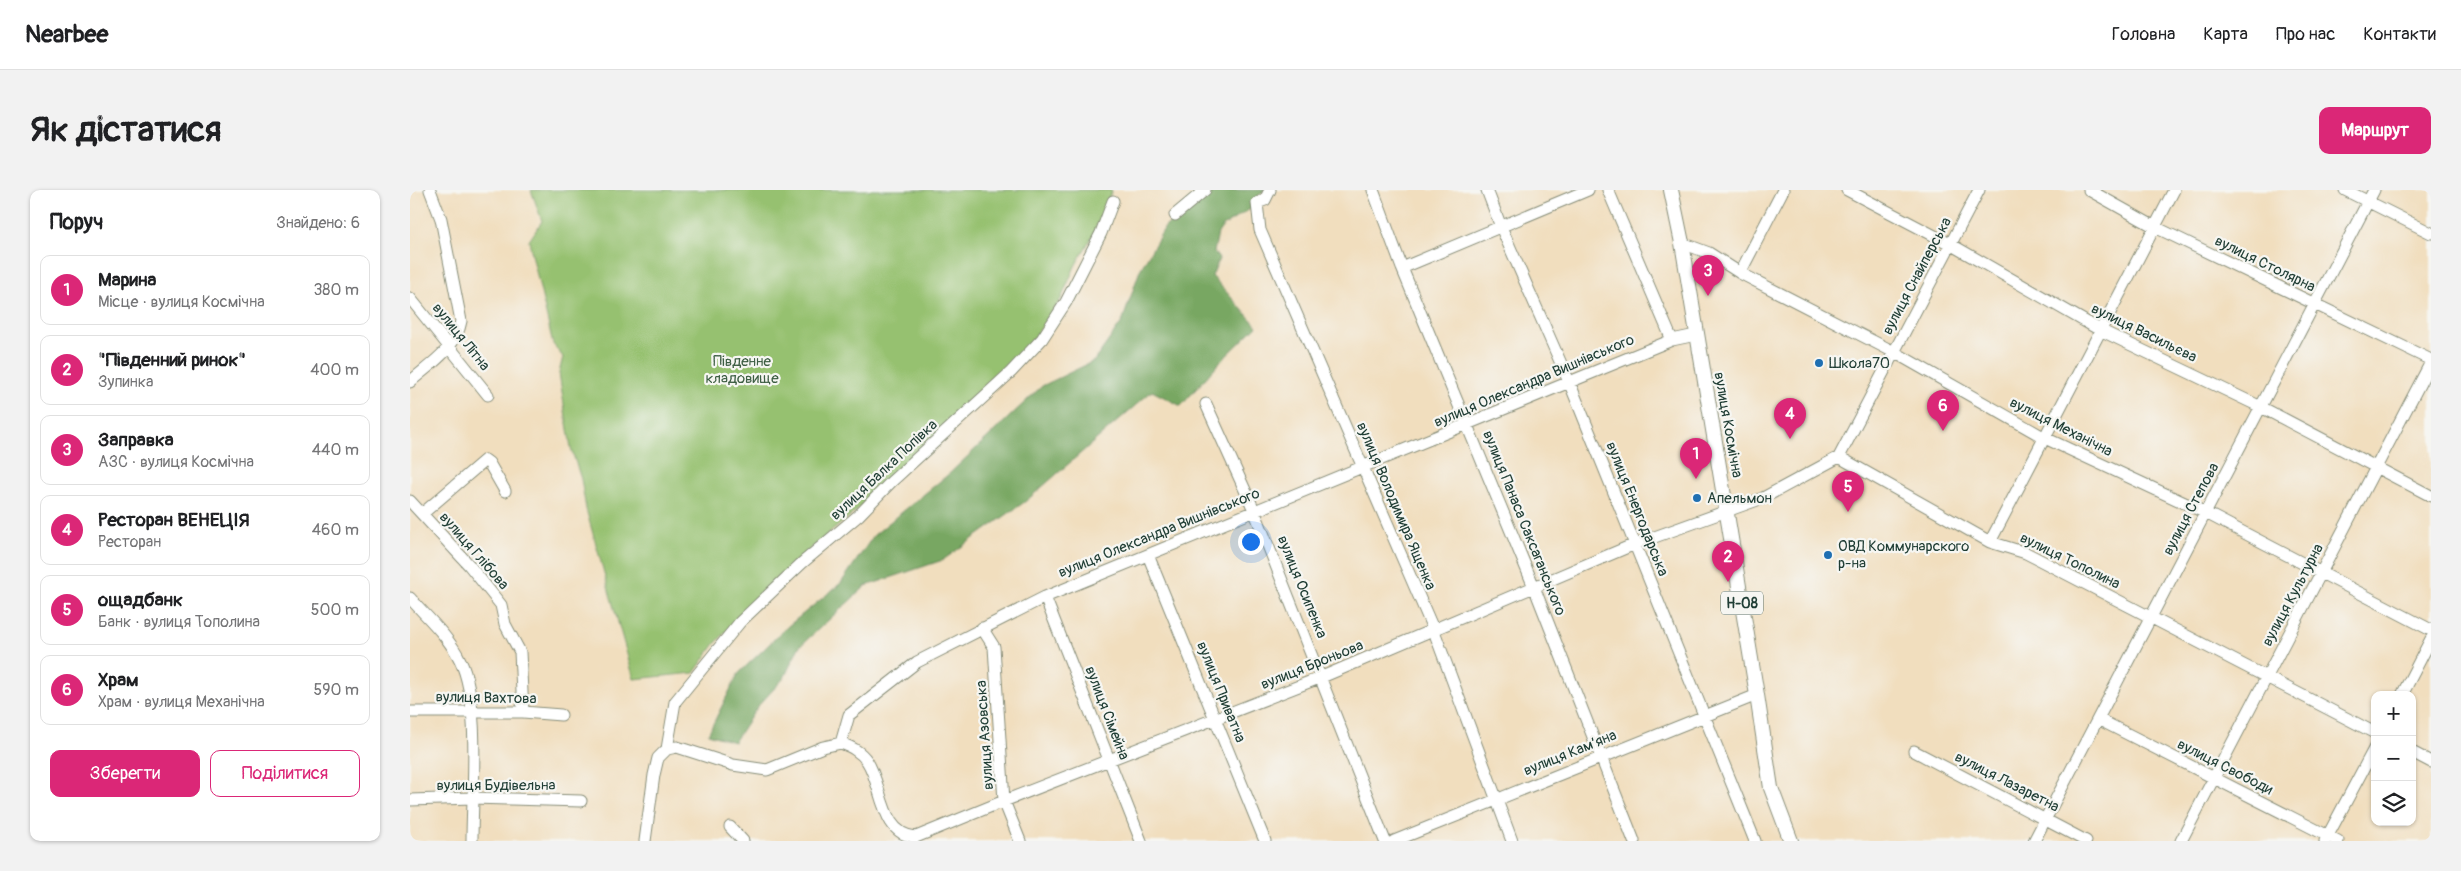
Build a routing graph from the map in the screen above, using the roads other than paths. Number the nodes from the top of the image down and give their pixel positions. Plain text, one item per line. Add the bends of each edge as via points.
1 (430, 190) edge
2 (1205, 190) edge
3 (1270, 190) edge
4 (1373, 190) edge
5 (1487, 190) edge
6 (1588, 190) edge
7 (1608, 190) edge
8 (1671, 190) edge
9 (1784, 190) edge
10 (1847, 190) edge
11 (1979, 190) edge
12 (2089, 190) edge
13 (2174, 190) edge
14 (2345, 190) edge
15 (2374, 190) edge
16 (1113, 201) dead end
17 (2368, 201) junction
18 (1175, 215) dead end
19 (1501, 227) junction
20 (2155, 227) junction
21 (2431, 233) edge
22 (1682, 243) junction
23 (1950, 244) junction
24 (1402, 268) junction
25 (1740, 273) junction
26 (410, 298) edge
27 (2314, 305) junction
28 (2100, 330) junction
29 (1696, 335) junction
30 (1672, 340) junction
31 (451, 347) junction
32 (1894, 352) junction
33 (2431, 361) edge
34 (410, 382) edge
35 (1570, 384) junction
36 (488, 396) dead end
37 (1206, 404) dead end
38 (2261, 407) junction
39 (1468, 424) junction
40 (2045, 438) junction
41 (1839, 456) junction
42 (2376, 467) junction
43 (1364, 468) junction
44 (505, 491) dead end
45 (2431, 496) edge
46 (410, 501) edge
47 (1254, 510) junction
48 (1726, 510) junction
49 (2206, 513) junction
50 (422, 514) junction
51 (1990, 542) junction
52 (1636, 544) junction
53 (1148, 555) junction
54 (2321, 573) junction
55 (1534, 587) junction
56 (1045, 597) junction
57 (410, 598) edge
58 (2151, 618) junction
59 (982, 628) junction
60 (2431, 630) edge
61 (1434, 631) junction
62 (2431, 639) edge
63 (1322, 677) junction
64 (2267, 677) junction
65 (2404, 691) edge
66 (1757, 695) junction
67 (410, 712) edge
68 (523, 712) junction
69 (472, 713) junction
70 (561, 715) dead end
71 (1705, 715) junction
72 (2098, 719) junction
73 (1216, 720) junction
74 (2371, 731) edge
75 (841, 744) junction
76 (667, 749) junction
77 (1914, 751) dead end
78 (2416, 754) edge
79 (2371, 755) edge
80 (1602, 756) junction
81 (1109, 760) junction
82 (2431, 762) edge
83 (2214, 778) junction
84 (472, 798) junction
85 (410, 800) edge
86 (1495, 800) junction
87 (581, 801) dead end
88 (1004, 801) junction
89 (2046, 819) junction
90 (730, 828) dead end
91 (906, 839) edge
92 (2331, 839) edge
93 (472, 841) edge
94 (645, 841) edge
95 (744, 841) edge
96 (1020, 841) edge
97 (1141, 841) edge
98 (1264, 841) edge
99 (1385, 841) edge
100 (1394, 841) edge
101 (1512, 841) edge
102 (1634, 841) edge
103 (1755, 841) edge
104 (1791, 841) edge
105 (2034, 841) edge
106 (2086, 841) edge
107 (2181, 841) edge

1 - 31 street via 441,219 461,321 458,336
2 - 18 street
3 - 43 street, вулиця Володимира Ященка via 1265,200 1257,203 1260,230
4 - 24 street, вулиця Панаса Саксаганського
5 - 19 street, вулиця Енергодарська
6 - 19 street
7 - 30 street
8 - 22 main road, вулиця Космічна / Н-08
9 - 25 street
10 - 23 street, вулиця Васильєва
11 - 23 street, вулиця Снайперська
12 - 20 street, вулиця Столярна
13 - 20 street
14 - 17 street
15 - 17 street, вулиця Степова
16 - 76 street, вулиця Балка Попівка via 1066,302 1042,339 859,515 740,622 675,702
17 - 21 street
17 - 27 street, вулиця Степова
19 - 24 street
19 - 35 street, вулиця Енергодарська
20 - 27 street, вулиця Столярна
20 - 28 street
22 - 25 street, вулиця Механічна via 1708,253
22 - 29 main road, вулиця Космічна / Н-08
23 - 28 street, вулиця Васильєва
23 - 32 street, вулиця Снайперська
24 - 39 street, вулиця Панаса Саксаганського
25 - 32 street, вулиця Механічна
26 - 31 street, вулиця Літна
27 - 33 street, вулиця Столярна
27 - 38 street, вулиця Степова
28 - 38 street, вулиця Васильєва
28 - 40 street
29 - 30 street, вулиця Олександра Вишнівського
29 - 48 main road, вулиця Космічна / Н-08
30 - 35 street, вулиця Олександра Вишнівського
31 - 34 street
31 - 36 street, вулиця Літна
32 - 40 street, вулиця Механічна
32 - 41 street, вулиця Снайперська
33 - 42 street, вулиця Культурна
35 - 39 street, вулиця Олександра Вишнівського
35 - 52 street, вулиця Енергодарська
37 - 47 street, вулиця Осипенка
38 - 42 street, вулиця Васильєва
38 - 49 street, вулиця Степова
39 - 43 street, вулиця Олександра Вишнівського
39 - 55 street, вулиця Панаса Саксаганського
40 - 49 street, вулиця Механічна
40 - 51 street
41 - 48 street via 1763,498
41 - 51 street, вулиця Тополина
42 - 45 street, вулиця Васильєва
42 - 54 street, вулиця Культурна
43 - 47 street, вулиця Олександра Вишнівського
43 - 61 street, вулиця Володимира Ященка
44 - 50 street via 489,463 481,461
46 - 50 street, вулиця Глібова
47 - 53 street, вулиця Олександра Вишнівського
47 - 63 street, вулиця Осипенка
48 - 52 street, вулиця Броньова
48 - 66 main road, вулиця Космічна / Н-08
49 - 54 street, вулиця Механічна
49 - 58 street, вулиця Степова
50 - 68 street, вулиця Глібова via 501,605 505,624 520,652
51 - 58 street, вулиця Тополина via 2026,552
52 - 55 street, вулиця Броньова
52 - 71 street, вулиця Енергодарська
53 - 56 street, вулиця Олександра Вишнівського
53 - 73 street, вулиця Приватна
54 - 60 street, вулиця Механічна
54 - 64 street, вулиця Культурна
55 - 61 street, вулиця Броньова
55 - 80 street, вулиця Панаса Саксаганського
56 - 59 street, вулиця Олександра Вишнівського
56 - 81 street, вулиця Сімейна
57 - 69 street via 459,658 467,677
58 - 64 street, вулиця Тополина
58 - 72 street, вулиця Степова
59 - 75 street, вулиця Олександра Вишнівського via 917,662 849,715
59 - 88 street, вулиця Азовська via 994,647
61 - 63 street, вулиця Броньова
61 - 86 street, вулиця Володимира Ященка
62 - 65 street
63 - 73 street, вулиця Броньова
63 - 99 street, вулиця Осипенка
64 - 74 street, вулиця Тополина
64 - 83 street, вулиця Культурна
66 - 71 street, вулиця Кам’яна
66 - 104 main road, вулиця Космічна / Н-08 via 1771,788
67 - 69 street, вулиця Вахтова
68 - 69 street, вулиця Вахтова
68 - 70 street, вулиця Вахтова
69 - 84 street
71 - 80 street, вулиця Кам’яна
71 - 103 street, вулиця Енергодарська
72 - 83 street, вулиця Свободи
72 - 89 street, вулиця Степова
73 - 81 street, вулиця Броньова
73 - 98 street, вулиця Приватна
75 - 76 street via 823,747 767,770 733,765 677,746
75 - 91 street via 855,749 867,761 894,828
76 - 94 street, вулиця Балка Попівка via 658,758
77 - 89 street, вулиця Лазаретна
78 - 82 street
79 - 92 street
80 - 86 street, вулиця Кам’яна
80 - 102 street, вулиця Панаса Саксаганського
81 - 88 street, вулиця Броньова
81 - 97 street, вулиця Сімейна
83 - 92 street, вулиця Свободи
83 - 107 street, вулиця Культурна
84 - 85 street, вулиця Будівельна
84 - 87 street, вулиця Будівельна
84 - 93 street
86 - 100 street, вулиця Кам’яна
86 - 101 street, вулиця Володимира Ященка
88 - 91 street, вулиця Броньова
88 - 96 street, вулиця Азовська
89 - 105 street, вулиця Степова
89 - 106 street, вулиця Лазаретна
90 - 95 street

